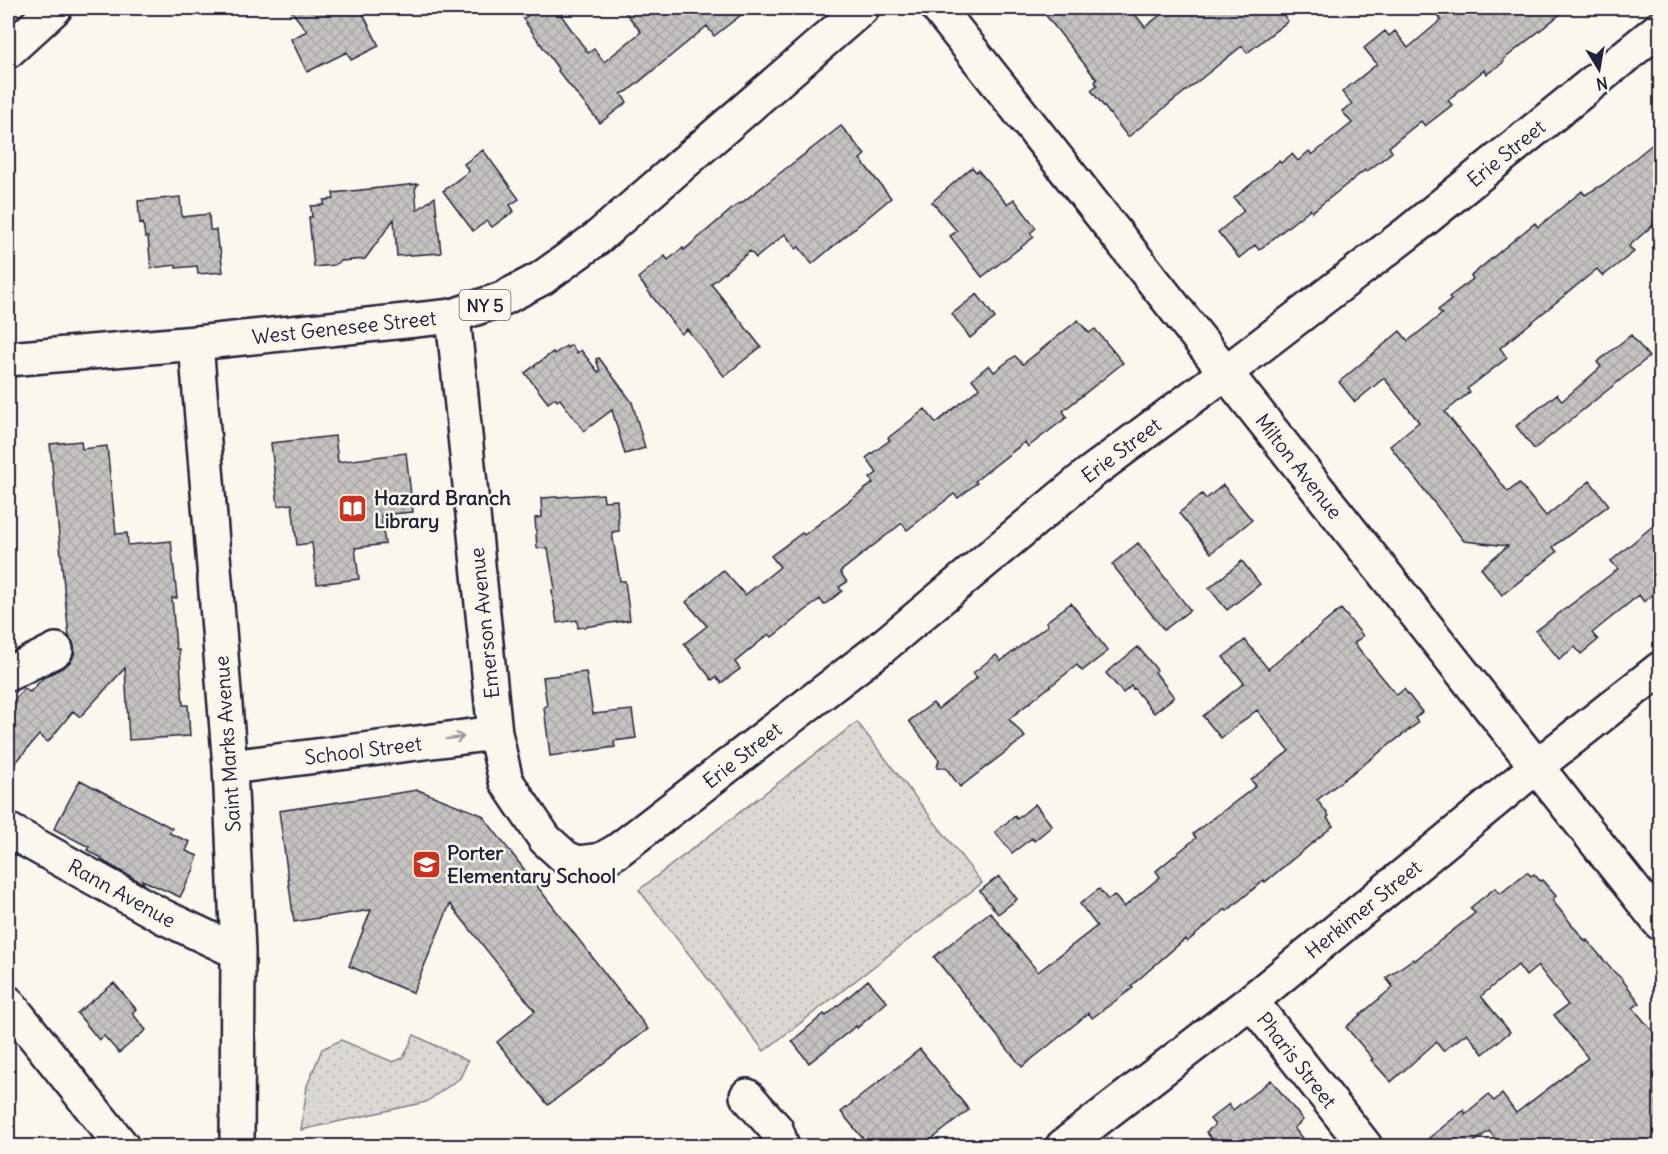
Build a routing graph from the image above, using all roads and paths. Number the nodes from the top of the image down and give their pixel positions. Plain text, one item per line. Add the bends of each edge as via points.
1 (862, 8) edge
2 (938, 8) edge
3 (53, 9) edge
4 (8, 23) edge
5 (1660, 28) edge
6 (8, 51) edge
7 (453, 316) junction
8 (196, 343) junction
9 (8, 359) edge
10 (1226, 373) junction
11 (56, 650) dead end
12 (1660, 669) edge
13 (8, 674) edge
14 (495, 733) junction
15 (1537, 766) junction
16 (230, 767) junction
17 (8, 830) edge
18 (579, 863) joint
19 (1660, 923) edge
20 (238, 952) junction
21 (1251, 1001) junction
22 (8, 1003) edge
23 (747, 1096) dead end
24 (122, 1146) edge
25 (237, 1146) edge
26 (782, 1146) edge
27 (1063, 1146) edge
28 (1365, 1146) edge

1 - 7 street, West Genesee Street / NY 5 via 596,239 542,278 502,299
2 - 10 street, Milton Avenue
3 - 4 street
3 - 6 street
5 - 10 street, Erie Street via 1409,232
7 - 8 street, West Genesee Street / NY 5
7 - 14 street, Emerson Avenue
8 - 9 street, West Genesee Street / NY 5
8 - 16 street, Saint Marks Avenue
10 - 15 street, Milton Avenue
10 - 18 street, Erie Street via 1089,474 881,648 617,851 601,860
11 - 13 street
12 - 15 street, Herkimer Street
16 -> 14 street, School Street
14 - 18 street, Emerson Avenue via 506,781 545,839 566,858
15 - 19 street, Milton Avenue
15 - 21 street, Herkimer Street
16 - 20 street, Saint Marks Avenue
17 - 20 street, Rann Avenue via 164,917
20 - 25 street, Saint Marks Avenue
21 - 27 street, Herkimer Street
21 - 28 street, Pharis Street
22 - 24 street
23 - 26 street via 776,1129

